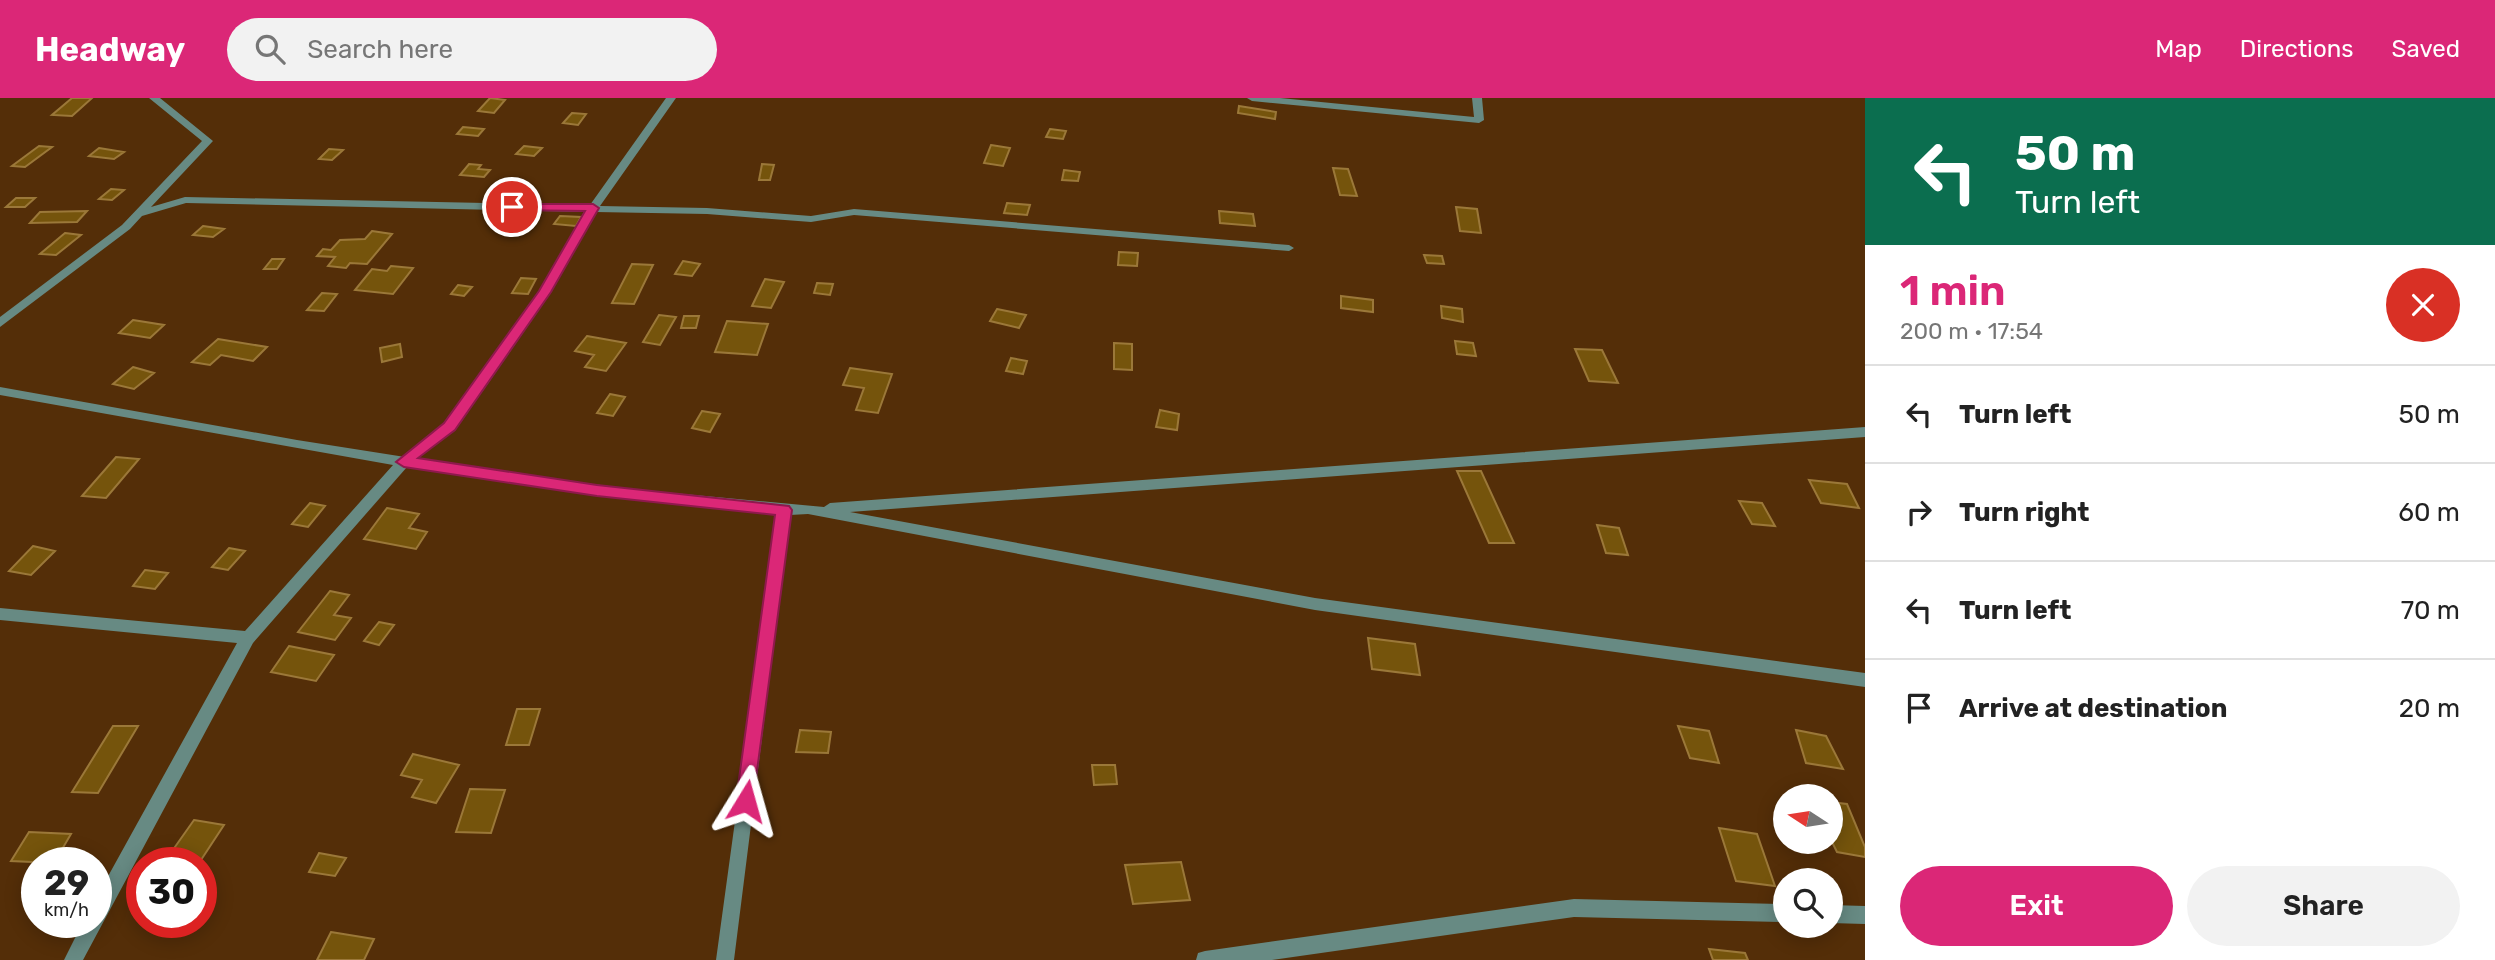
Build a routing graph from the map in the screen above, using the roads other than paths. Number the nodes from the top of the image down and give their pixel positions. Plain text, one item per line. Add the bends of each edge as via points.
1 (154, 98) edge
2 (671, 98) edge
3 (1252, 98) edge
4 (1477, 98) edge
5 (593, 208) junction
6 (138, 214) junction
7 (1289, 248) dead end
8 (0, 323) edge
9 (0, 391) edge
10 (1865, 432) edge
11 (404, 462) junction
12 (808, 509) junction
13 (784, 510) junction
14 (0, 614) edge
15 (248, 638) junction
16 (1865, 680) edge
17 (112, 888) edge
18 (1773, 913) edge
19 (1843, 914) edge
20 (1865, 915) edge
21 (85, 938) edge
22 (73, 960) edge
23 (724, 960) edge
24 (1205, 960) edge

1 - 6 street via 208,141
2 - 5 street
3 - 4 street via 1479,120
5 - 6 street via 184,200
5 - 7 street via 811,219 854,212
5 - 11 street via 545,292 449,426
6 - 8 street
9 - 11 street
10 - 12 street
11 - 13 street via 597,490
11 - 15 street
12 - 13 street
12 - 16 street via 1315,604
13 - 23 street
14 - 15 street
15 - 17 street
18 - 24 street via 1574,908
19 - 20 street
21 - 22 street

